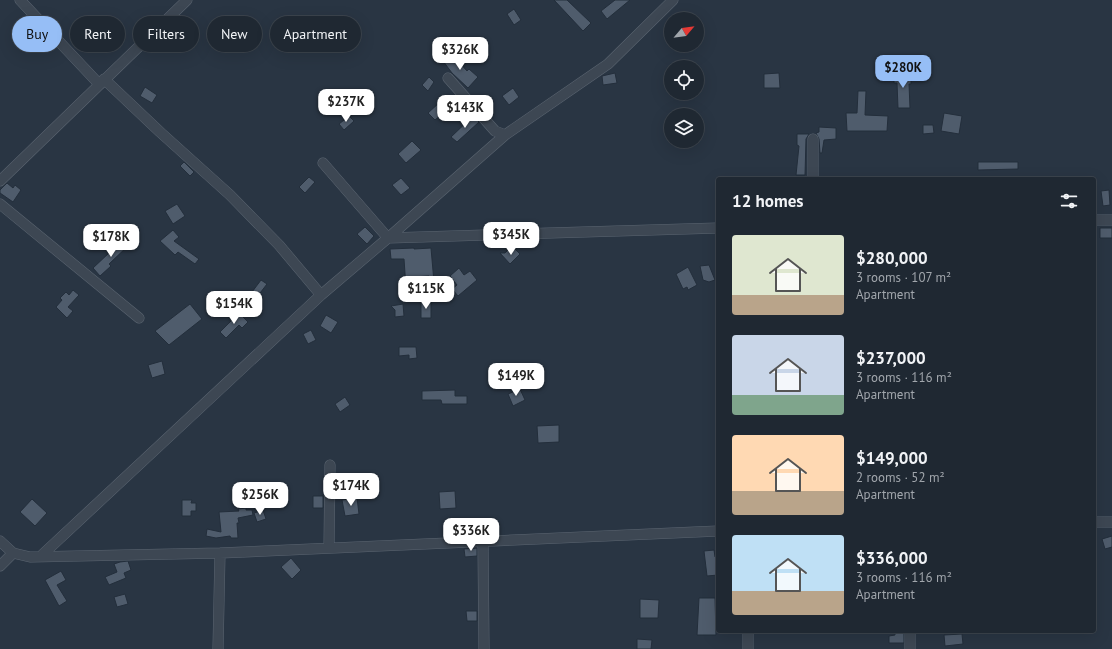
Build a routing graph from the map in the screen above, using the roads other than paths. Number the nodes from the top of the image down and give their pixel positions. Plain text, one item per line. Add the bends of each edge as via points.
1 (20, 0) edge
2 (187, 0) edge
3 (673, 0) edge
4 (448, 78) dead end
5 (102, 81) junction
6 (505, 136) junction
7 (813, 139) dead end
8 (323, 163) dead end
9 (813, 177) edge
10 (0, 181) edge
11 (0, 204) edge
12 (1096, 220) edge
13 (1112, 220) edge
14 (716, 228) edge
15 (388, 238) junction
16 (321, 295) junction
17 (139, 318) dead end
18 (330, 465) dead end
19 (1096, 522) edge
20 (1112, 522) edge
21 (716, 531) edge
22 (0, 541) edge
23 (482, 541) junction
24 (329, 548) junction
25 (13, 553) junction
26 (220, 553) junction
27 (42, 555) junction
28 (0, 566) edge
29 (748, 633) edge
30 (910, 633) edge
31 (218, 649) edge
32 (484, 649) edge
33 (748, 649) edge
34 (910, 649) edge

1 - 5 street
2 - 5 street
3 - 6 street via 608,64
4 - 6 street via 495,131
5 - 10 street
5 - 16 street via 230,195 279,245
6 - 15 street
7 - 9 street
8 - 15 street
11 - 17 street
12 - 13 street
14 - 15 street
15 - 16 street
16 - 27 street
18 - 24 street
19 - 20 street
21 - 23 street
22 - 25 street
23 - 24 street
23 - 32 street
24 - 26 street
25 - 27 street via 23,556
25 - 28 street
26 - 27 street
26 - 31 street
29 - 33 street
30 - 34 street

